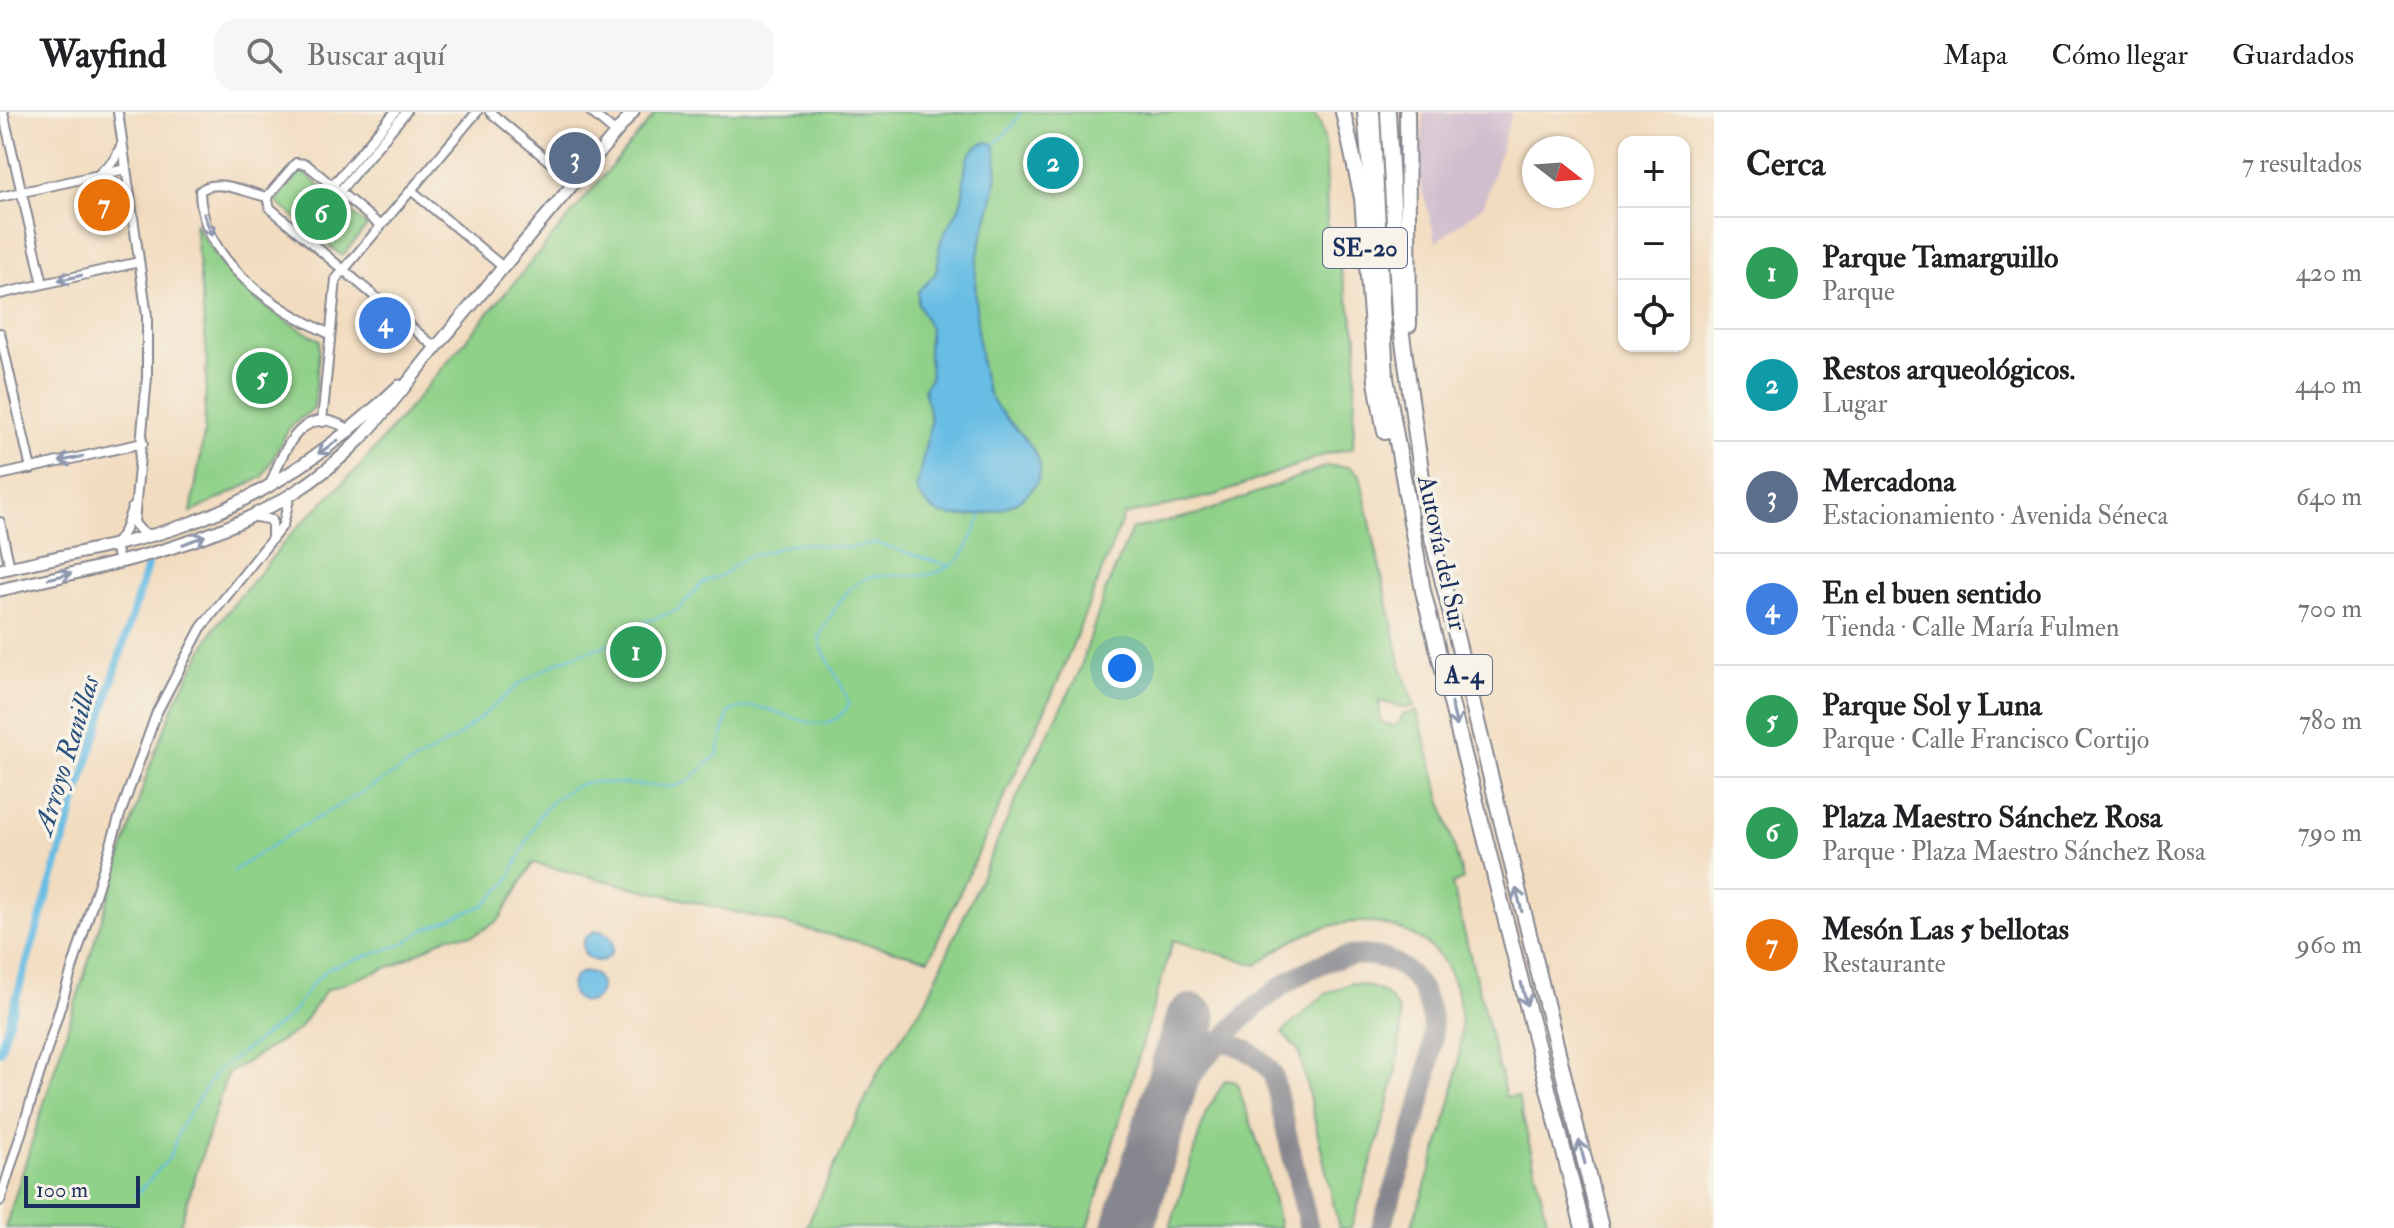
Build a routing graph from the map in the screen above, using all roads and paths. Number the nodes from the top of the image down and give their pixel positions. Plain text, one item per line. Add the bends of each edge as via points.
1 (3, 112) edge
2 (118, 112) edge
3 (395, 112) edge
4 (406, 112) edge
5 (477, 112) edge
6 (490, 112) edge
7 (591, 112) edge
8 (633, 112) edge
9 (1343, 112) edge
10 (1362, 112) edge
11 (1372, 112) edge
12 (1388, 112) edge
13 (1401, 112) edge
14 (1407, 112) edge
15 (616, 133) junction
16 (122, 143) junction
17 (126, 169) junction
18 (98, 175) junction
19 (574, 182) junction
20 (336, 189) junction
21 (411, 190) junction
22 (21, 193) junction
23 (0, 197) edge
24 (130, 197) junction
25 (267, 197) junction
26 (381, 226) junction
27 (139, 262) junction
28 (503, 267) junction
29 (343, 270) junction
30 (43, 284) junction
31 (0, 294) edge
32 (1380, 312) junction
33 (1409, 324) junction
34 (0, 333) edge
35 (330, 334) junction
36 (432, 353) junction
37 (11, 383) junction
38 (0, 386) edge
39 (322, 422) junction
40 (351, 431) junction
41 (1414, 440) junction
42 (143, 443) junction
43 (31, 469) junction
44 (139, 471) junction
45 (0, 475) edge
46 (270, 485) junction
47 (290, 495) junction
48 (248, 518) junction
49 (0, 522) edge
50 (153, 535) junction
51 (272, 539) junction
52 (115, 545) junction
53 (119, 563) junction
54 (5, 569) edge
55 (0, 590) edge
56 (1423, 591) junction
57 (1539, 1053) junction
58 (0, 1201) edge
59 (1575, 1228) edge
60 (1583, 1228) edge
61 (1601, 1228) edge

1 - 22 street
2 - 16 street
3 - 20 street
4 - 20 street
5 - 21 street
6 - 19 street
7 - 15 street
8 - 15 street
9 - 56 highway, SE-20 via 1362,198 1376,382 1396,490
10 - 32 street
11 - 32 highway, Autovía del Sur / A-4
12 - 41 highway, Autovía del Sur / A-4 via 1399,313
13 - 33 street
14 - 33 highway, SE-20
15 - 19 street
16 - 17 street
16 - 18 street
17 - 18 street
17 - 24 street
18 - 22 street
18 - 24 street
19 - 28 street
20 - 25 street via 306,164 296,163
20 - 26 street
21 - 26 street
21 - 28 street
22 - 23 street
22 - 30 street
24 - 27 street
25 - 29 street via 270,208
25 -> 35 street via 217,185 200,191 211,234 238,273 288,312
26 - 29 street
27 -> 30 street
27 - 42 street via 147,316
28 - 36 street
29 - 35 street via 336,279
29 - 36 street
30 - 31 street
32 - 56 highway, Autovía del Sur / A-4 via 1403,488
33 - 41 highway via 1419,417
34 - 37 street
35 - 39 street
36 - 40 street
36 - 47 street via 369,434
37 - 38 street
37 - 43 street
39 - 40 street
39 - 46 street via 295,433
40 -> 46 street
61 -> 41 highway, Autovía del Sur / A-4 via 1450,620
42 -> 43 street
42 - 44 street
43 - 45 street
44 - 50 street via 134,523
44 - 52 street via 125,530
46 - 50 street via 189,524
47 - 48 street
47 - 51 street via 283,525
48 - 51 street via 265,515 272,520
53 -> 48 street via 189,543
49 - 54 street
50 - 52 street
51 - 58 street via 201,628 157,712
52 - 53 street
52 - 54 street
55 -> 53 street
56 -> 57 highway, Autovía del Sur / A-4
57 - 59 highway
57 - 60 highway, Autovía del Sur / A-4

